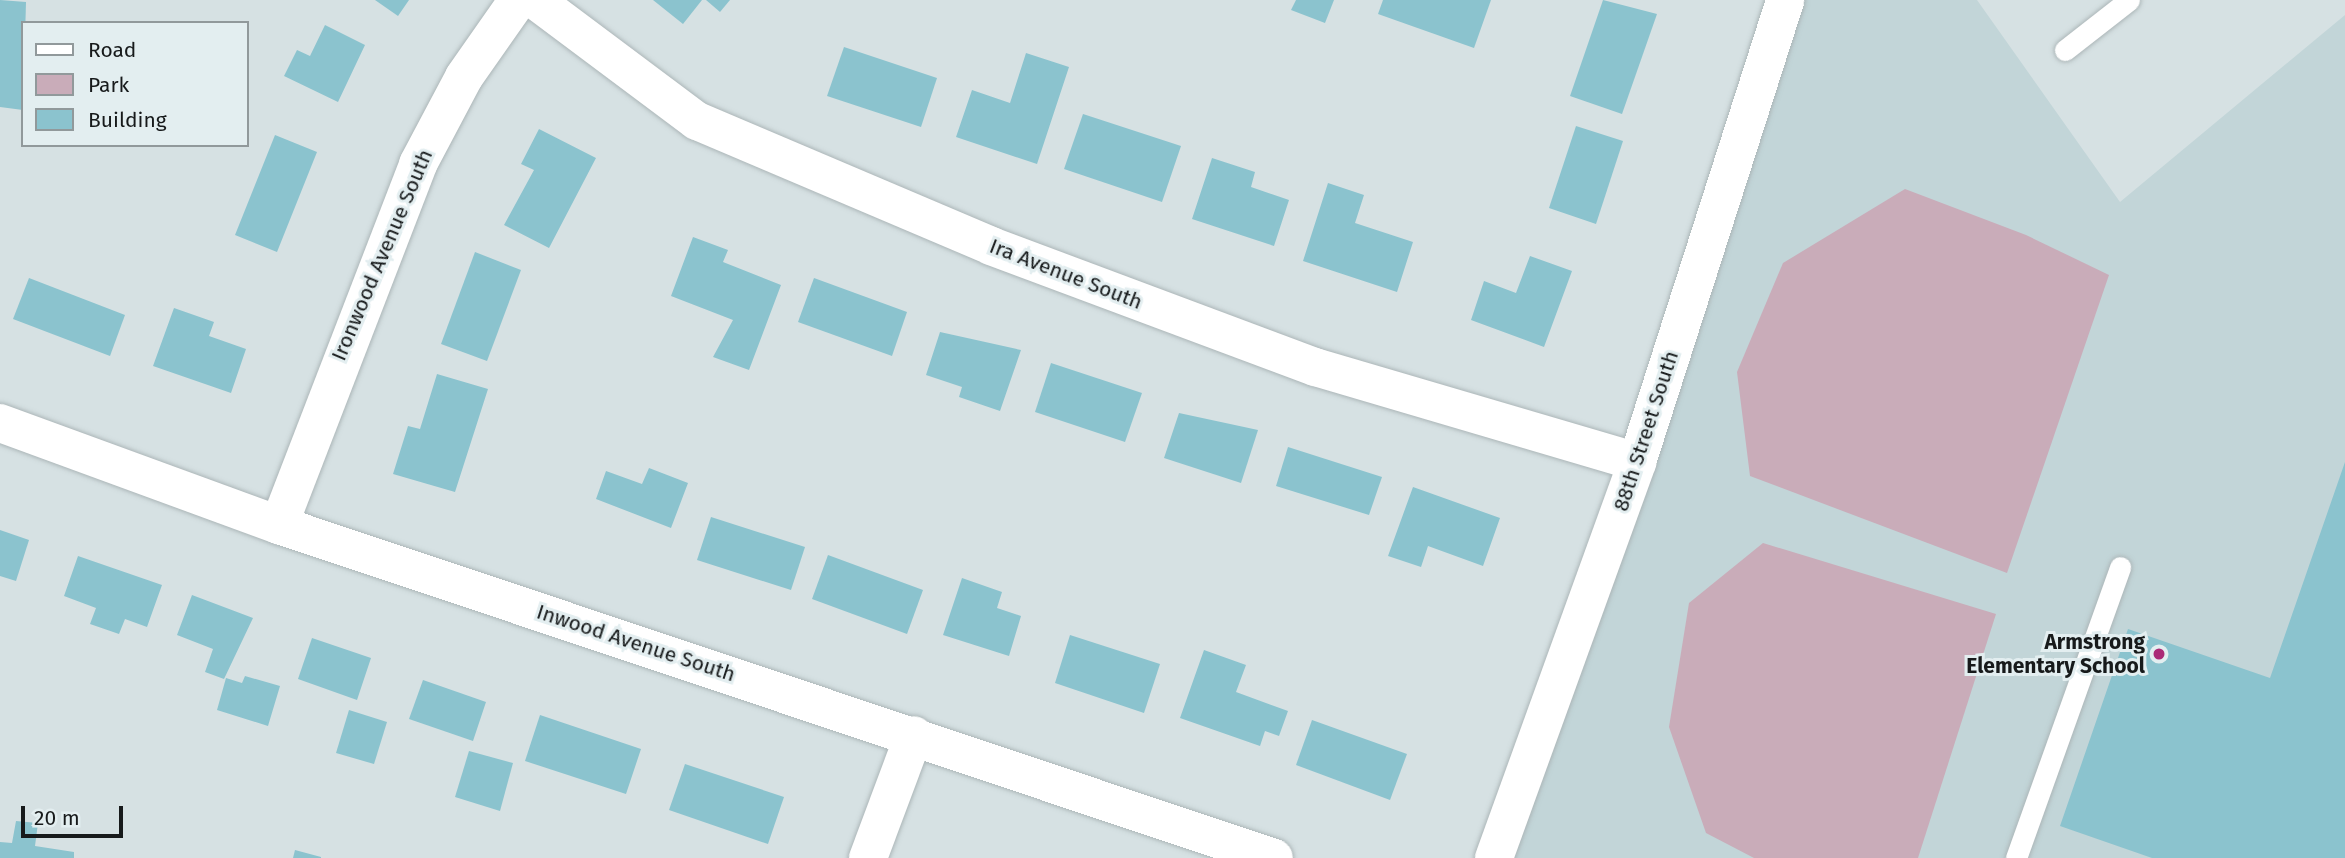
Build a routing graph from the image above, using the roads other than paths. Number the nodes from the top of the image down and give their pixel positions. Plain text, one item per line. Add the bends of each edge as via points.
1 (517, 0) edge
2 (535, 0) edge
3 (1785, 0) edge
4 (2129, 0) edge
5 (2065, 50) dead end
6 (0, 423) edge
7 (1637, 462) junction
8 (279, 525) junction
9 (2120, 567) dead end
10 (914, 735) junction
11 (868, 858) edge
12 (1274, 858) edge
13 (1494, 858) edge
14 (2016, 858) edge

1 - 8 street, Ironwood Avenue South via 464,77 418,163 352,319
2 - 7 street, Ira Avenue South via 697,121 991,246 1315,367
3 - 7 street, 88th Street South
4 - 5 lane
6 - 8 street, Inwood Avenue South
7 - 13 street, 88th Street South
8 - 10 street, Inwood Avenue South
9 - 14 lane
10 - 11 street
10 - 12 street, Inwood Avenue South

